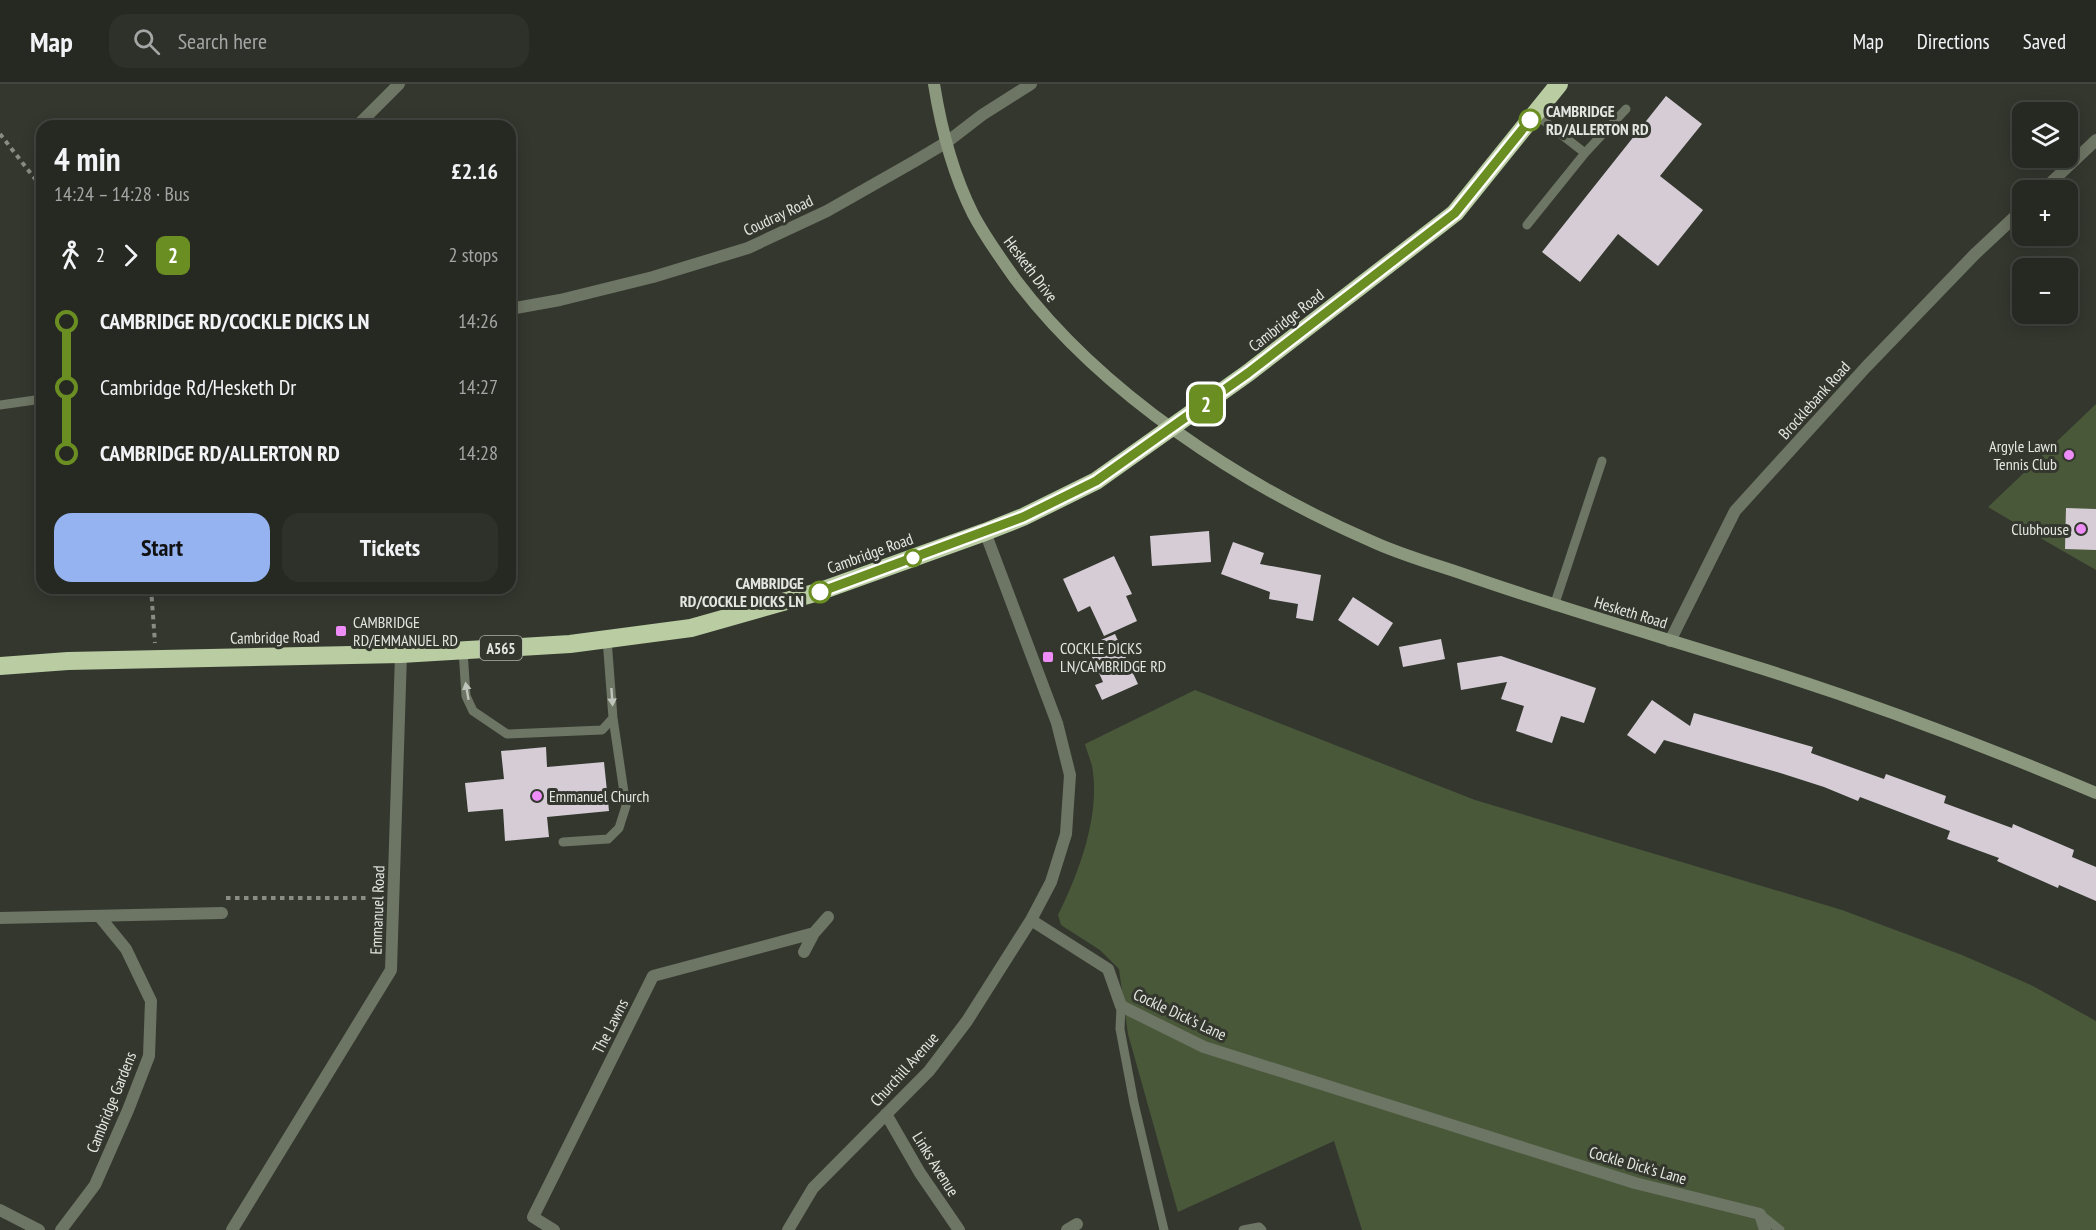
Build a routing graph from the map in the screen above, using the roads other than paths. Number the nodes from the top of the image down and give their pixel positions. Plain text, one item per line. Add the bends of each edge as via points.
1 (399, 84) edge
2 (934, 84) edge
3 (1031, 84) edge
4 (1559, 84) edge
5 (1626, 109) dead end
6 (1535, 114) junction
7 (363, 120) edge
8 (2096, 140) edge
9 (947, 142) junction
10 (1585, 153) junction
11 (2054, 180) edge
12 (2012, 219) edge
13 (1527, 225) dead end
14 (516, 308) edge
15 (36, 400) edge
16 (0, 405) edge
17 (1172, 429) junction
18 (1602, 461) dead end
19 (985, 532) junction
20 (1554, 606) junction
21 (607, 639) junction
22 (1670, 642) junction
23 (463, 650) junction
24 (401, 654) junction
25 (0, 666) edge
26 (613, 718) junction
27 (2096, 793) edge
28 (563, 843) dead end
29 (222, 913) road end
30 (99, 916) junction
31 (828, 917) dead end
32 (0, 918) edge
33 (1031, 920) junction
34 (814, 933) junction
35 (804, 952) dead end
36 (1121, 1006) junction
37 (886, 1114) junction
38 (0, 1210) edge
39 (1760, 1214) junction
40 (39, 1230) edge
41 (61, 1230) edge
42 (232, 1230) edge
43 (554, 1230) edge
44 (788, 1230) edge
45 (959, 1230) edge
46 (1164, 1230) edge
47 (1243, 1230) edge
48 (1262, 1230) edge
49 (1765, 1230) edge
50 (1780, 1230) edge

1 - 7 street
2 - 9 street, Hesketh Drive
3 - 9 street, Coudray Road
4 - 6 highway, Cambridge Road / A565
5 - 10 lane
6 - 10 lane
6 - 17 highway, Cambridge Road / A565 via 1455,213
8 - 11 street
9 - 14 street, Coudray Road via 827,211 748,248 652,277
9 - 17 street, Hesketh Drive via 975,217 1030,298 1099,369
10 - 13 lane
12 - 22 street, Brocklebank Road via 1873,359 1735,511
15 - 16 lane
17 - 19 highway, Cambridge Road / A565 via 1096,481
17 - 20 street, Hesketh Road via 1326,521 1375,543
18 - 20 lane
19 - 21 highway, Cambridge Road / A565 via 818,592 691,628
19 - 33 street via 1057,723 1070,776 1066,834 1051,882
20 - 22 street, Hesketh Road
21 - 23 highway, Cambridge Road / A565
21 -> 26 lane
22 - 27 street, Hesketh Road via 1893,712
23 - 24 highway, Cambridge Road / A565
26 -> 23 lane via 602,730 507,734 473,711 466,696
24 - 25 highway, Cambridge Road / A565 via 68,660
24 - 42 street, Emmanuel Road via 391,970
26 - 28 lane via 626,806 619,828 608,839
29 - 30 street
30 - 32 street
30 - 41 street, Cambridge Gardens via 126,949 151,1001 149,1056 95,1185
31 - 34 street
33 - 36 street, Cockle Dick's Lane via 1108,969
33 - 37 street, Churchill Avenue via 967,1021 929,1071
34 - 35 street
34 - 43 street, The Lawns via 653,976 533,1217
36 - 39 street, Cockle Dick's Lane via 1204,1047 1635,1183
36 - 46 lane via 1120,1029 1134,1103
37 - 44 street, Churchill Avenue via 813,1188
37 - 45 street, Links Avenue
38 - 40 street
39 - 49 street
39 - 50 lane
47 - 48 lane

